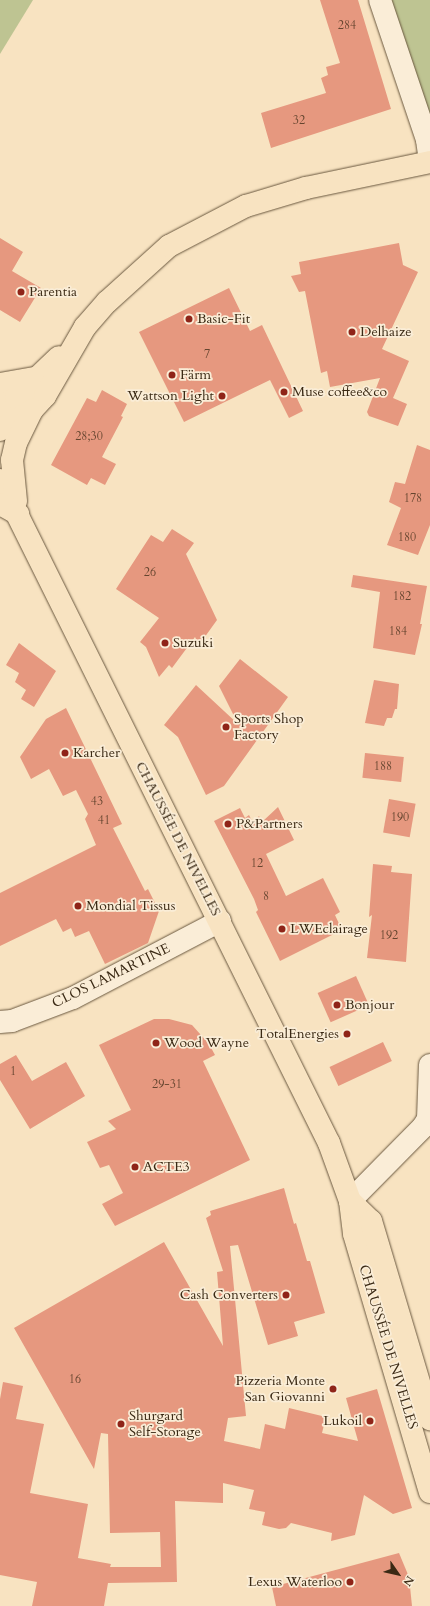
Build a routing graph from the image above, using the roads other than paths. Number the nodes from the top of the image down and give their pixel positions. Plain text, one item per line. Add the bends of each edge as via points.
1 (380, 0) edge
2 (430, 162) edge
3 (79, 336) junction
4 (41, 376) junction
5 (0, 384) edge
6 (0, 407) edge
7 (32, 410) junction
8 (0, 430) edge
9 (0, 480) edge
10 (9, 509) edge
11 (220, 921) junction
12 (0, 1022) edge
13 (430, 1065) edge
14 (350, 1201) junction
15 (430, 1420) edge
16 (430, 1492) edge

1 - 2 street via 427,140
2 - 3 main road via 306,188 231,212 169,246 107,302
3 - 4 main road
3 - 7 main road via 50,390
4 - 5 main road
4 - 6 main road via 16,398
7 - 8 main road
7 - 10 main road via 16,443 12,460
9 - 10 main road, CHAUSSÉE DE NIVELLES
10 - 11 main road, CHAUSSÉE DE NIVELLES
11 - 12 street, CLOS LAMARTINE via 73,998 12,1022
11 - 14 main road, CHAUSSÉE DE NIVELLES via 330,1143
13 - 14 street via 428,1119
14 - 15 main road, CHAUSSÉE DE NIVELLES via 371,1221
14 - 16 main road, CHAUSSÉE DE NIVELLES via 354,1234

